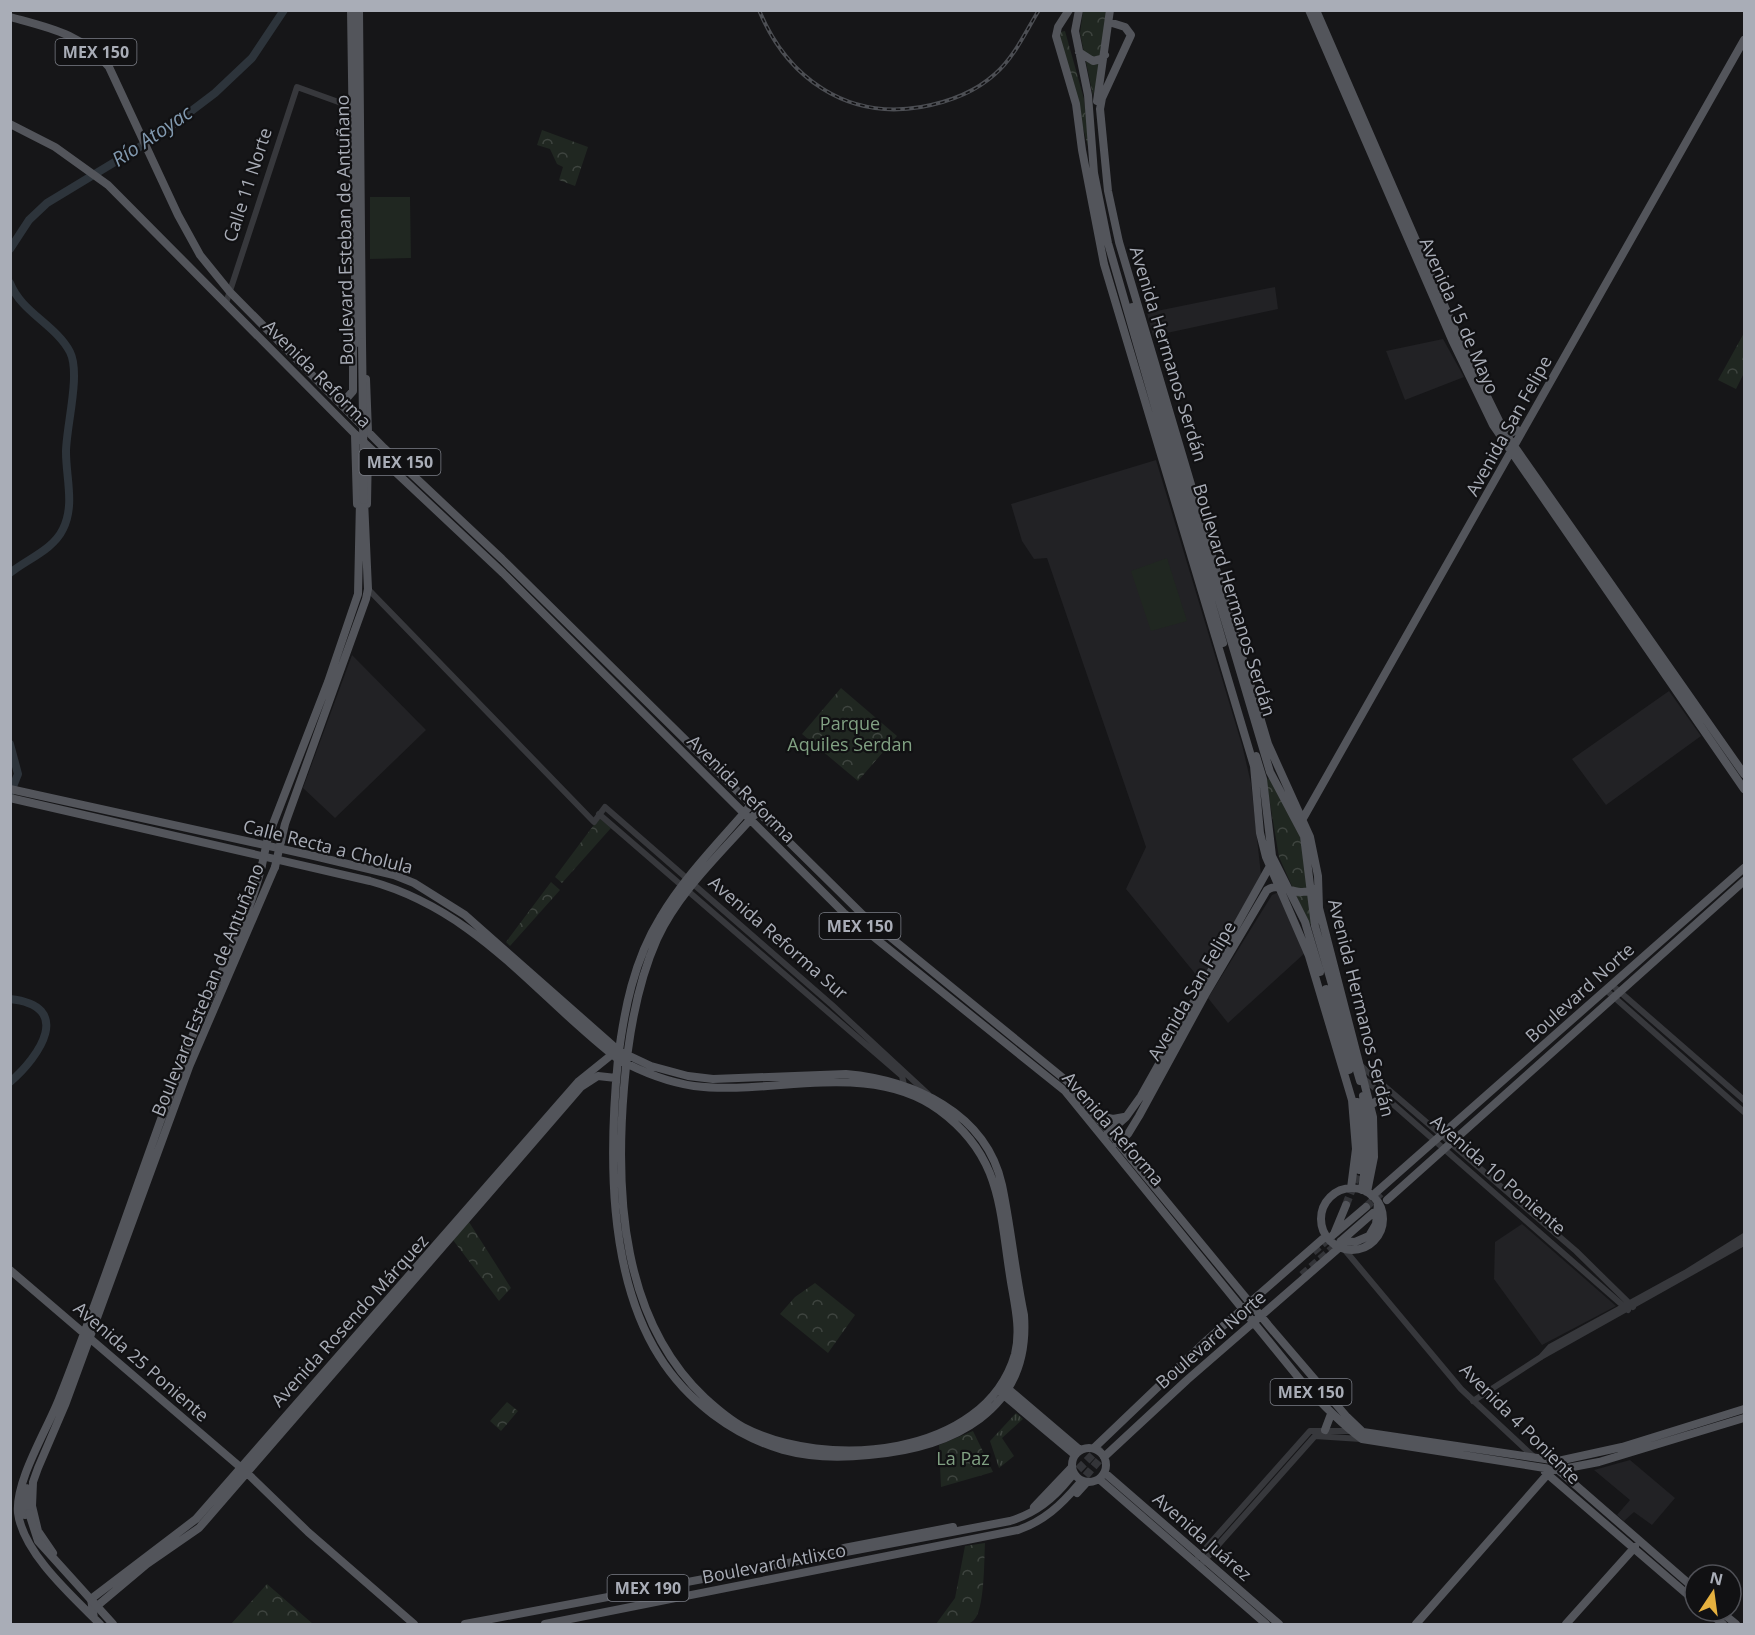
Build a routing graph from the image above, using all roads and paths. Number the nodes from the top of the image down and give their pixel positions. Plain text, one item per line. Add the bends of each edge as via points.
1 (351, 10) edge
2 (359, 10) edge
3 (1069, 10) edge
4 (1079, 10) edge
5 (1110, 10) edge
6 (1309, 10) edge
7 (1316, 10) edge
8 (10, 16) edge
9 (1109, 22) junction
10 (1058, 27) junction
11 (1075, 31) junction
12 (1744, 40) edge
13 (1078, 50) junction
14 (1744, 50) edge
15 (1105, 54) junction
16 (1110, 80) junction
17 (1098, 90) junction
18 (1088, 95) junction
19 (355, 108) junction
20 (1078, 122) junction
21 (10, 124) edge
22 (1099, 125) junction
23 (1104, 223) junction
24 (1101, 249) junction
25 (230, 292) junction
26 (1118, 299) junction
27 (226, 303) junction
28 (354, 313) junction
29 (363, 315) junction
30 (1127, 325) junction
31 (359, 342) junction
32 (334, 398) junction
33 (1158, 415) junction
34 (1503, 430) junction
35 (1518, 430) dead end
36 (368, 432) junction
37 (355, 434) junction
38 (368, 447) junction
39 (1514, 452) junction
40 (1167, 474) junction
41 (1183, 493) junction
42 (1196, 504) junction
43 (363, 517) junction
44 (1210, 550) junction
45 (1212, 578) junction
46 (368, 589) junction
47 (1227, 604) junction
48 (1227, 630) junction
49 (1241, 650) junction
50 (1236, 661) junction
51 (1744, 774) edge
52 (10, 789) edge
53 (1744, 789) edge
54 (26, 797) junction
55 (10, 798) edge
56 (1284, 801) junction
57 (1265, 808) junction
58 (754, 809) junction
59 (599, 814) junction
60 (747, 817) junction
61 (1260, 821) junction
62 (1302, 825) junction
63 (1272, 856) junction
64 (1269, 867) junction
65 (1744, 868) edge
66 (1744, 881) edge
67 (688, 885) junction
68 (1279, 887) junction
69 (1314, 889) junction
70 (1289, 891) junction
71 (1249, 914) junction
72 (1314, 962) junction
73 (1609, 988) junction
74 (1617, 995) junction
75 (630, 1039) junction
76 (603, 1046) junction
77 (616, 1054) junction
78 (627, 1059) junction
79 (1351, 1062) junction
80 (598, 1064) junction
81 (641, 1066) junction
82 (1360, 1070) junction
83 (621, 1077) junction
84 (1349, 1078) junction
85 (1365, 1079) junction
86 (904, 1085) junction
87 (928, 1094) junction
88 (1385, 1095) junction
89 (1744, 1100) edge
90 (1371, 1105) junction
91 (1744, 1112) edge
92 (1099, 1116) junction
93 (1126, 1117) junction
94 (1110, 1131) junction
95 (1103, 1138) junction
96 (1438, 1138) junction
97 (1119, 1142) junction
98 (1448, 1146) junction
99 (1111, 1148) junction
100 (1359, 1170) tunnel mouth
101 (1351, 1188) junction
102 (1383, 1191) tunnel mouth
103 (1367, 1193) junction
104 (1163, 1196) junction
105 (1387, 1200) tunnel mouth
106 (1156, 1202) junction
107 (1378, 1203) junction
108 (1346, 1205) tunnel mouth
109 (1366, 1207) tunnel mouth
110 (1378, 1212) junction
111 (1331, 1235) junction
112 (1744, 1236) edge
113 (1744, 1243) edge
114 (1342, 1246) junction
115 (10, 1270) edge
116 (10, 1276) edge
117 (1245, 1305) junction
118 (1628, 1306) junction
119 (1257, 1319) junction
120 (85, 1337) junction
121 (1002, 1389) junction
122 (1473, 1401) junction
123 (1744, 1409) edge
124 (1331, 1414) junction
125 (1744, 1418) edge
126 (1325, 1430) junction
127 (1351, 1431) junction
128 (1312, 1433) junction
129 (1365, 1437) junction
130 (1094, 1448) junction
131 (1077, 1453) junction
132 (1104, 1457) junction
133 (1535, 1459) junction
134 (33, 1460) junction
135 (1072, 1467) junction
136 (1542, 1467) junction
137 (1553, 1467) junction
138 (244, 1473) junction
139 (1102, 1476) junction
140 (1070, 1478) tunnel mouth
141 (33, 1482) junction
142 (1087, 1482) junction
143 (1078, 1485) tunnel mouth
144 (27, 1514) junction
145 (1639, 1541) junction
146 (1632, 1549) junction
147 (832, 1555) junction
148 (867, 1560) junction
149 (1199, 1561) junction
150 (1683, 1579) edge
151 (1683, 1591) edge
152 (91, 1599) junction
153 (104, 1599) junction
154 (97, 1606) junction
155 (103, 1622) edge
156 (412, 1623) edge
157 (465, 1624) edge
158 (545, 1624) edge
159 (1266, 1624) edge
160 (1279, 1624) edge
161 (1416, 1624) edge
162 (1566, 1624) edge

1 - 19 main road, Boulevard Esteban de Antuñano
2 - 19 main road, Boulevard Esteban de Antuñano
3 - 10 main road
4 - 11 main road, Boulevard Hermanos Serdán
5 - 9 main road
6 - 39 main road, Avenida 15 de Mayo via 1456,349 1483,406
7 - 34 main road, Avenida 15 de Mayo via 1458,337
8 - 25 main road, Avenida Reforma / MEX 150 via 88,44 109,67 200,255
9 - 15 main road
9 - 16 main road via 1125,27 1131,35
10 - 11 main road via 1067,26
10 - 20 main road, Avenida Hermanos Serdán via 1056,36
11 - 13 main road, Boulevard Hermanos Serdán
12 - 39 main road, Avenida San Felipe
13 - 15 main road via 1093,61
13 - 18 main road, Boulevard Hermanos Serdán
14 - 39 main road, Avenida San Felipe
15 - 17 main road
16 - 17 main road
16 - 22 main road via 1102,98
17 - 22 main road
18 - 20 main road
18 - 23 main road, Boulevard Hermanos Serdán via 1094,173
19 - 25 street, Calle 11 Norte via 297,87
19 - 28 main road, Boulevard Esteban de Antuñano
19 - 29 main road, Boulevard Esteban de Antuñano
20 - 24 main road, Avenida Hermanos Serdán
21 - 27 main road, Avenida Reforma / MEX 150 via 55,147 108,185
22 - 33 main road, Avenida Hermanos Serdán via 1106,191
23 - 24 main road
23 - 26 main road, Boulevard Hermanos Serdán
24 - 26 main road, Avenida Hermanos Serdán
25 - 27 street, Calle 11 Norte
25 - 32 main road, Avenida Reforma / MEX 150
26 - 30 main road, Boulevard Hermanos Serdán
27 - 37 main road, Avenida Reforma / MEX 150
28 - 31 main road, Boulevard Esteban de Antuñano
28 - 32 main road via 353,391 346,399
29 - 31 main road, Boulevard Esteban de Antuñano
29 - 36 main road
30 - 33 main road, Boulevard Hermanos Serdán
30 - 33 main road, Avenida Hermanos Serdán
31 - 43 main road, Boulevard Esteban de Antuñano, bridge
32 - 36 main road, Avenida Reforma / MEX 150
33 - 40 main road, Avenida Hermanos Serdán
33 - 41 main road, Boulevard Hermanos Serdán
33 - 41 main road, Boulevard Hermanos Serdán
33 - 42 main road, Avenida Hermanos Serdán
34 - 35 main road
34 - 39 main road, Avenida 15 de Mayo
36 - 58 main road, Avenida Reforma / MEX 150 via 519,575
37 - 38 main road, Avenida Reforma / MEX 150
37 - 43 main road via 357,508
38 - 43 main road
38 - 60 main road, Avenida Reforma / MEX 150 via 503,573
39 - 51 main road, Avenida 15 de Mayo
39 - 53 main road, Avenida 15 de Mayo
39 - 62 main road, Avenida San Felipe
40 - 41 main road
40 - 61 main road, Avenida Hermanos Serdán via 1254,766
41 - 42 main road
41 - 45 main road, Boulevard Hermanos Serdán
41 - 57 main road, Boulevard Hermanos Serdán via 1262,774
42 - 44 main road, Avenida Hermanos Serdán
43 - 46 main road, Boulevard Esteban de Antuñano
43 - 120 main road, Boulevard Esteban de Antuñano, bridge via 358,594 325,692 268,837 251,900 182,1061
44 - 45 main road
44 - 47 main road, Avenida Hermanos Serdán
45 - 48 main road, Boulevard Hermanos Serdán
46 - 59 street via 594,822
46 - 120 main road, Boulevard Esteban de Antuñano, bridge via 285,824 275,867 189,1067
47 - 48 main road
47 - 49 main road, Avenida Hermanos Serdán
48 - 50 main road, Boulevard Hermanos Serdán
49 - 50 main road
49 - 62 main road, Avenida Hermanos Serdán via 1268,744
50 - 56 main road, Boulevard Hermanos Serdán via 1270,772
52 - 54 main road, Calle Recta a Cholula
54 - 55 main road, Calle Recta a Cholula
54 - 76 main road, Calle Recta a Cholula via 370,881 409,894 471,929
54 - 77 main road, Calle Recta a Cholula via 314,856 414,883 465,915
56 - 57 main road via 1273,795
56 - 62 main road, Boulevard Hermanos Serdán
57 - 61 main road
57 - 63 main road, Boulevard Hermanos Serdán
58 - 60 main road
58 - 92 main road, Avenida Reforma / MEX 150 via 862,914 1053,1068
59 - 67 street, Avenida Reforma Sur
59 - 67 street, Avenida Reforma Sur via 605,807
60 - 67 main road
60 - 95 main road, Avenida Reforma / MEX 150 via 844,913 1065,1091
61 - 64 main road, Avenida Hermanos Serdán
62 - 69 main road, Boulevard Hermanos Serdán
63 - 64 main road, Avenida San Felipe
63 - 70 main road, Boulevard Hermanos Serdán
64 - 68 main road, Avenida Hermanos Serdán
64 - 71 main road, Avenida San Felipe
65 - 73 main road, Boulevard Norte
66 - 74 main road, Boulevard Norte
67 - 75 main road via 648,961
67 - 77 main road via 659,918 641,956
67 - 86 street, Avenida Reforma Sur via 902,1076
67 - 87 street, Avenida Reforma Sur via 832,1005
68 - 70 main road
68 - 71 main road, Avenida San Felipe via 1268,890
68 - 72 main road, Avenida Hermanos Serdán
69 - 70 main road via 1303,893
69 - 79 main road, Boulevard Hermanos Serdán via 1315,926
69 - 82 main road, Avenida Hermanos Serdán
70 - 72 main road, Boulevard Hermanos Serdán via 1305,922
71 - 93 main road, Avenida San Felipe
71 - 97 main road, Avenida San Felipe via 1139,1116
72 - 79 main road, Boulevard Hermanos Serdán
72 - 84 main road, Avenida Hermanos Serdán
73 - 74 street
73 - 96 main road, Boulevard Norte
74 - 89 street
74 - 91 street
74 - 98 main road, Boulevard Norte
75 - 78 main road
75 - 81 main road
76 - 77 main road, Calle Recta a Cholula
76 - 80 main road
77 - 78 main road
77 - 80 main road, Avenida Rosendo Márquez
77 - 83 main road
78 - 81 main road
78 - 83 main road
79 - 82 main road, Boulevard Hermanos Serdán
79 - 84 main road, Boulevard Hermanos Serdán
80 - 138 main road, Avenida Rosendo Márquez via 579,1080
81 - 83 main road, Avenida Rosendo Márquez
81 - 86 main road via 699,1078 846,1074
81 - 121 main road via 672,1081 706,1087 844,1083 885,1087 921,1098 953,1120 980,1149 989,1166 1003,1226 1018,1339
82 - 85 main road, Avenida Hermanos Serdán
82 - 96 street, Avenida 10 Poniente
82 - 103 main road, Boulevard Hermanos Serdán via 1369,1136
83 - 121 main road via 613,1170 630,1283 659,1356 681,1385 714,1416 742,1434 776,1448 839,1458 900,1451 949,1439 972,1425
83 - 138 main road, Avenida Rosendo Márquez via 598,1076 581,1087
84 - 100 main road, Boulevard Hermanos Serdán via 1362,1126
84 - 101 main road, Avenida Hermanos Serdán via 1357,1132
85 - 88 street, Avenida 10 Poniente
85 - 90 main road, Avenida Hermanos Serdán
86 - 87 main road
87 - 121 main road via 970,1126 987,1148 1002,1183 1024,1325 1020,1360
88 - 90 main road
88 - 96 street, Avenida 10 Poniente
90 - 103 main road, Avenida Hermanos Serdán via 1375,1142
92 - 93 main road
92 - 94 main road, Avenida Reforma / MEX 150
93 - 94 main road, Avenida San Felipe
94 - 95 main road, Avenida San Felipe
94 - 97 main road, Avenida Reforma / MEX 150
95 - 99 main road, Avenida Reforma / MEX 150
96 - 98 street, Avenida 10 Poniente
96 - 102 main road, Boulevard Norte
96 - 103 main road, Boulevard Norte
97 - 99 main road, Avenida San Felipe
97 - 104 main road, Avenida Reforma / MEX 150
98 - 105 main road, Boulevard Norte
98 - 110 main road, Boulevard Norte
98 - 118 street, Avenida 10 Poniente
99 - 106 main road, Avenida Reforma / MEX 150
101 - 103 main road
101 - 111 main road via 1335,1193 1324,1205 1321,1221
103 - 107 main road
104 - 106 main road
104 - 117 main road, Avenida Reforma / MEX 150
106 - 117 main road, Avenida Reforma / MEX 150
107 - 110 main road
107 - 114 main road via 1376,1224 1369,1236
108 - 111 main road
109 - 111 main road, Boulevard Norte
110 - 114 main road, Boulevard Norte
110 - 114 main road via 1382,1227 1371,1243 1354,1250
111 - 114 main road
111 - 117 main road, Boulevard Norte
112 - 118 street
113 - 118 street
114 - 119 main road, Boulevard Norte
114 - 122 street, Avenida 4 Poniente
115 - 120 main road, Avenida 25 Poniente
116 - 120 main road, Avenida 25 Poniente
117 - 119 main road, Avenida Reforma / MEX 150
117 - 130 main road, Boulevard Norte
118 - 122 street via 1550,1347 1529,1367
119 - 124 main road, Avenida Reforma / MEX 150
119 - 129 main road, Avenida Reforma / MEX 150
119 - 132 main road, Boulevard Norte
120 - 134 main road, Boulevard Esteban de Antuñano
120 - 138 main road, Avenida 25 Poniente
120 - 141 main road, Boulevard Esteban de Antuñano via 65,1405
121 - 131 main road
122 - 133 street, Avenida 4 Poniente
123 - 137 main road
124 - 126 main road
124 - 127 main road, Avenida Reforma / MEX 150
125 - 137 main road via 1629,1454
126 - 127 street
126 - 128 street
127 - 129 main road
128 - 129 street
128 - 149 street
129 - 133 main road
129 - 136 main road
130 - 131 main road
130 - 132 main road
131 - 135 main road, MEX 190
132 - 139 main road
133 - 136 main road, Avenida 4 Poniente
133 - 137 main road
134 - 144 main road via 25,1495
134 - 155 main road via 19,1499 21,1525 40,1560
135 - 142 main road via 1077,1477
135 - 147 main road, Boulevard Atlixco / MEX 190 via 1039,1503 1023,1513 853,1545
136 - 137 main road, Avenida 4 Poniente
137 - 145 main road, Avenida 4 Poniente
137 - 146 main road, Avenida 4 Poniente
137 - 161 main road
138 - 152 main road, Avenida Rosendo Márquez via 196,1519
138 - 153 main road, Avenida Rosendo Márquez via 199,1528
138 - 156 main road, Avenida 25 Poniente
139 - 142 main road
139 - 149 main road, Avenida Juárez
140 - 147 main road, Boulevard Atlixco via 1046,1504 1022,1518
141 - 144 main road
141 - 152 main road via 32,1506 38,1531
142 - 148 main road, Boulevard Atlixco / MEX 190 via 1056,1515 1029,1531 896,1558
143 - 148 main road, Boulevard Atlixco via 1052,1512 1027,1527
144 - 155 main road, bridge via 38,1541
145 - 146 main road
145 - 150 main road, Avenida 4 Poniente
146 - 151 main road, Avenida 4 Poniente
146 - 162 main road
147 - 157 main road, Boulevard Atlixco / MEX 190
148 - 158 main road, Boulevard Atlixco / MEX 190
149 - 159 main road, Avenida Juárez
149 - 160 main road, Avenida Juárez
152 - 154 main road
152 - 155 main road
153 - 154 main road, Avenida Rosendo Márquez
153 - 155 main road
154 - 155 main road

